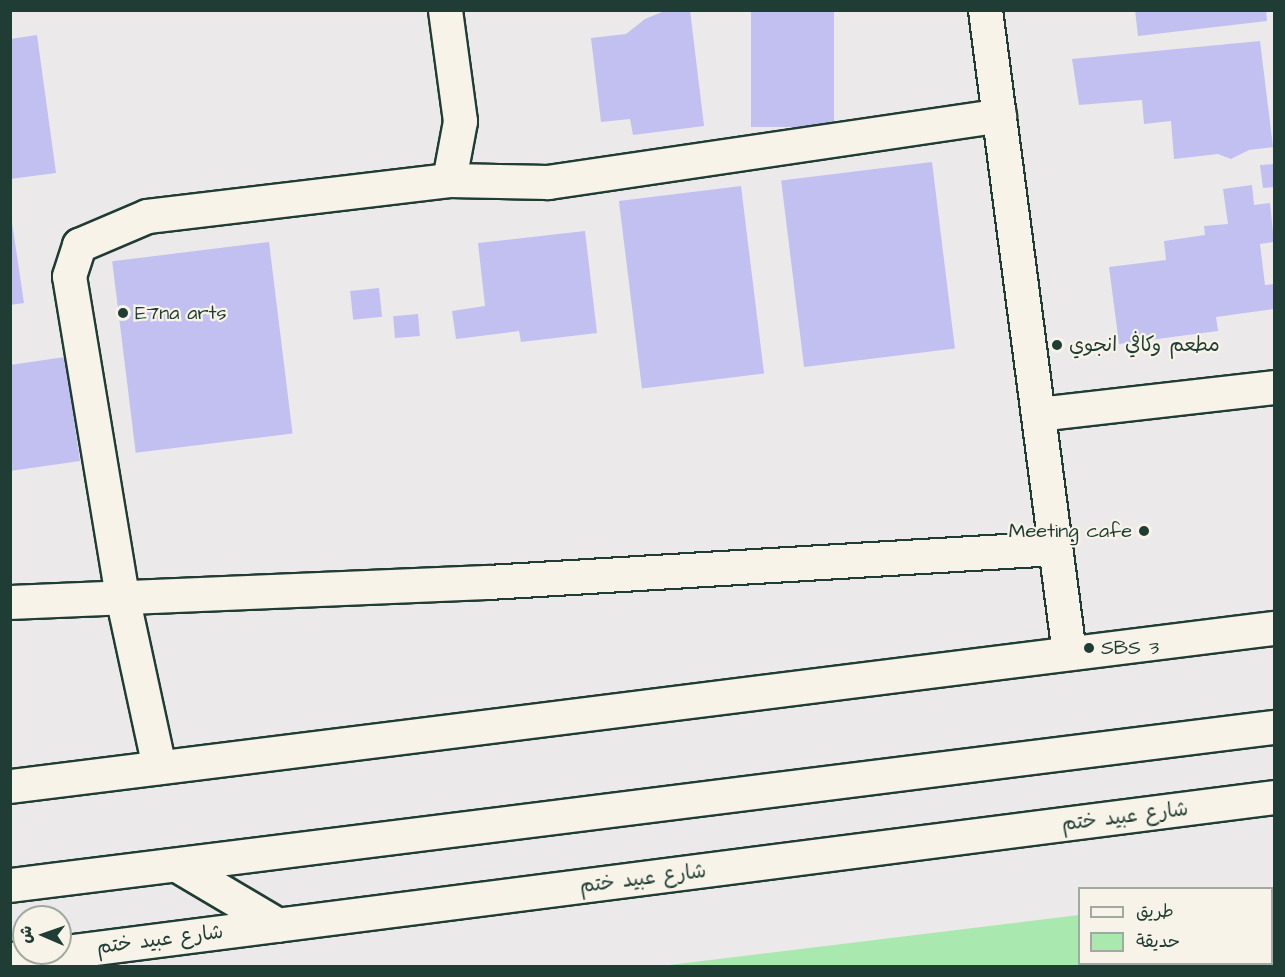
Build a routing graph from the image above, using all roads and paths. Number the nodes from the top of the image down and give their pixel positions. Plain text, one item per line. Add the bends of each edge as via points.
1 (445, 10) edge
2 (985, 10) edge
3 (999, 115) junction
4 (449, 180) junction
5 (1275, 387) edge
6 (1038, 414) junction
7 (1054, 548) junction
8 (123, 596) junction
9 (10, 602) edge
10 (1275, 628) edge
11 (1069, 653) junction
12 (1275, 727) edge
13 (159, 767) junction
14 (10, 786) edge
15 (1275, 797) edge
16 (177, 865) junction
17 (10, 885) edge
18 (278, 925) junction
19 (10, 959) edge

1 - 4 street via 460,122
2 - 3 street
3 - 4 street via 548,182
3 - 6 street
4 - 8 street via 147,216 79,244 69,276
5 - 6 street
6 - 7 street
7 - 8 street via 570,577
7 - 11 street
8 - 9 street
8 - 13 street
10 - 11 street
11 - 13 street
12 - 16 street
13 - 14 street
15 - 18 street, شارع عبيد ختم
16 - 17 street
16 - 18 street
18 - 19 street, شارع عبيد ختم

